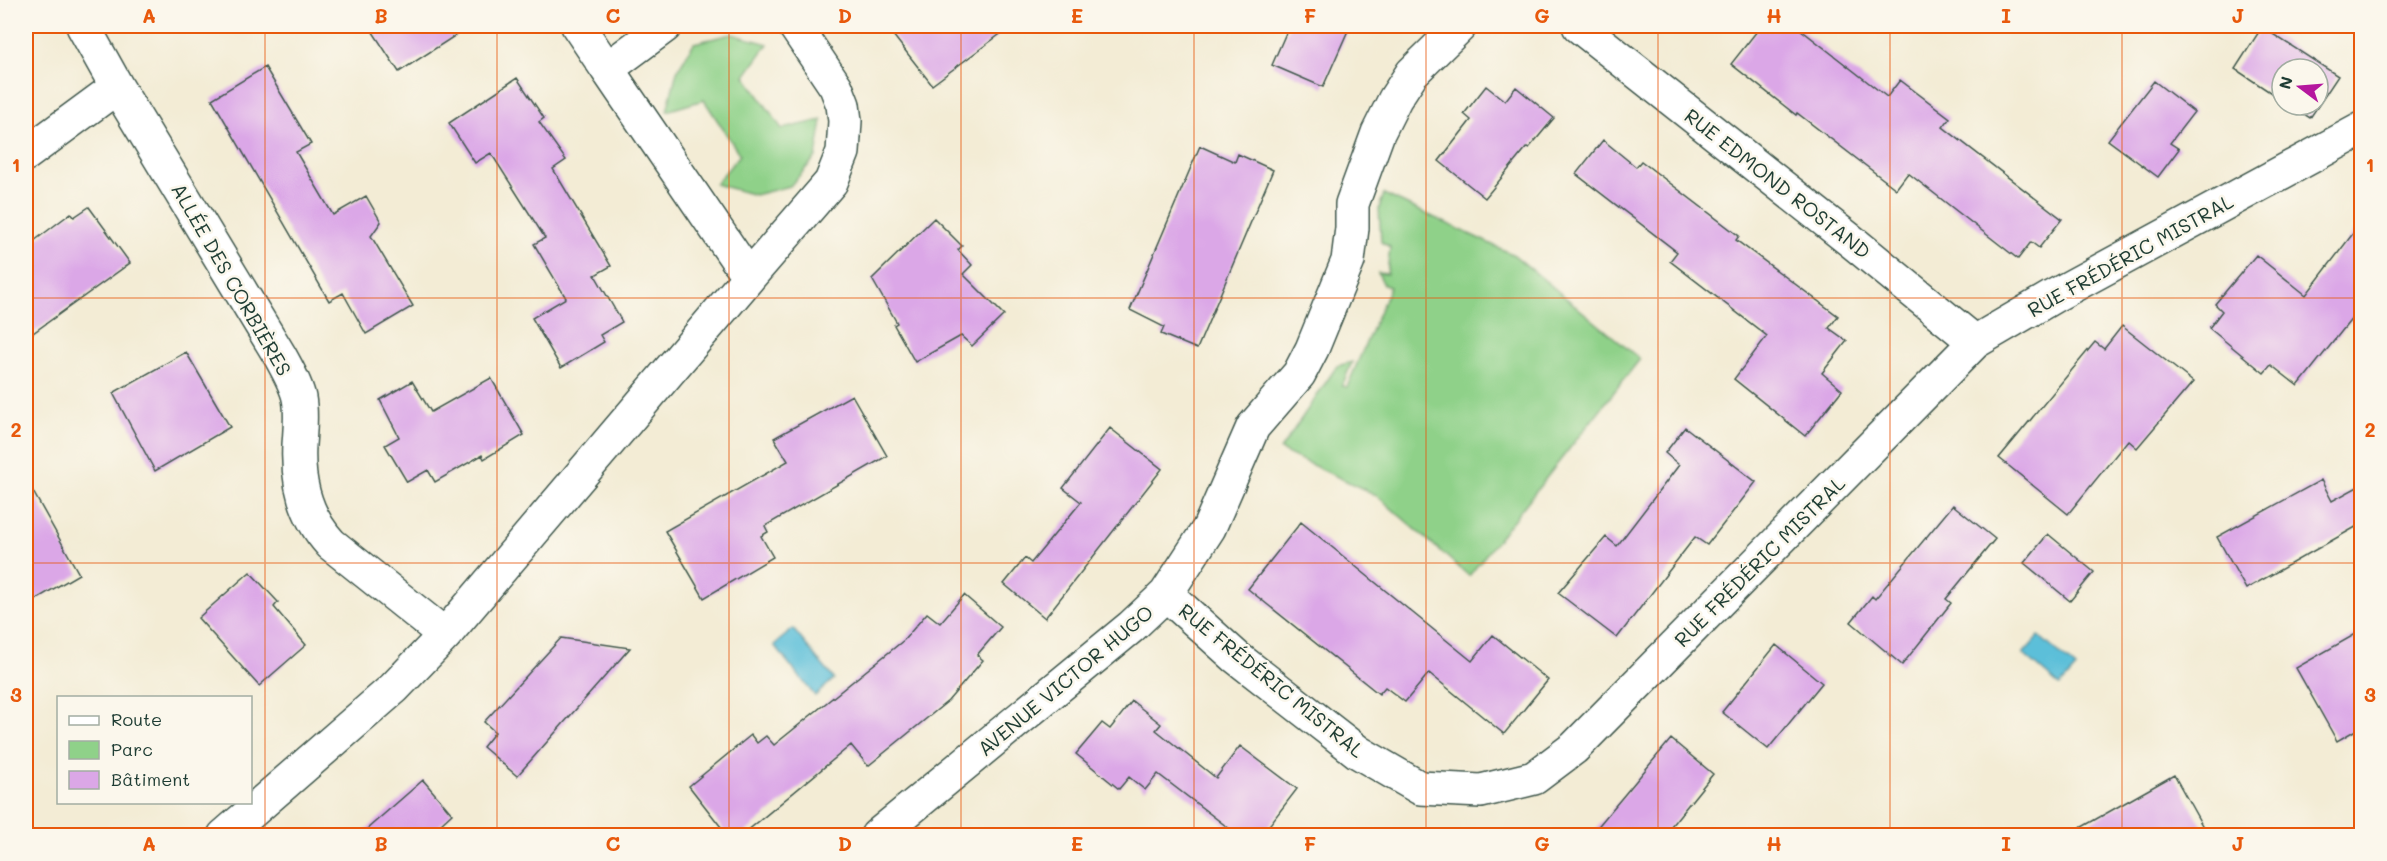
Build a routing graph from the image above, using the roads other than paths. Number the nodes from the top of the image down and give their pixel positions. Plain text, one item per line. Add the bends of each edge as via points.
1 (83, 26) edge
2 (578, 26) edge
3 (665, 26) edge
4 (795, 26) edge
5 (1460, 26) edge
6 (1579, 26) edge
7 (607, 69) junction
8 (117, 87) junction
9 (2361, 129) edge
10 (26, 154) edge
11 (749, 277) junction
12 (1975, 342) junction
13 (1166, 594) junction
14 (445, 635) junction
15 (224, 836) edge
16 (877, 836) edge

1 - 8 street, ALLÉE DES CORBIÈRES
2 - 7 street
3 - 7 street
4 - 11 street via 836,87 843,105 843,152 831,182
5 - 13 street, AVENUE VICTOR HUGO via 1412,73 1390,108 1358,182 1352,204 1348,261 1312,349 1299,374 1253,427 1209,528
6 - 12 street, RUE EDMOND ROSTAND
7 - 11 street
8 - 10 street
8 - 14 street, ALLÉE DES CORBIÈRES via 287,371 299,398 299,474 310,516 319,532
9 - 12 street, RUE FRÉDÉRIC MISTRAL
11 - 14 street
12 - 13 street, RUE FRÉDÉRIC MISTRAL via 1574,748 1534,778 1481,791 1420,788 1358,752 1236,657
13 - 16 street, AVENUE VICTOR HUGO
14 - 15 street via 394,688

